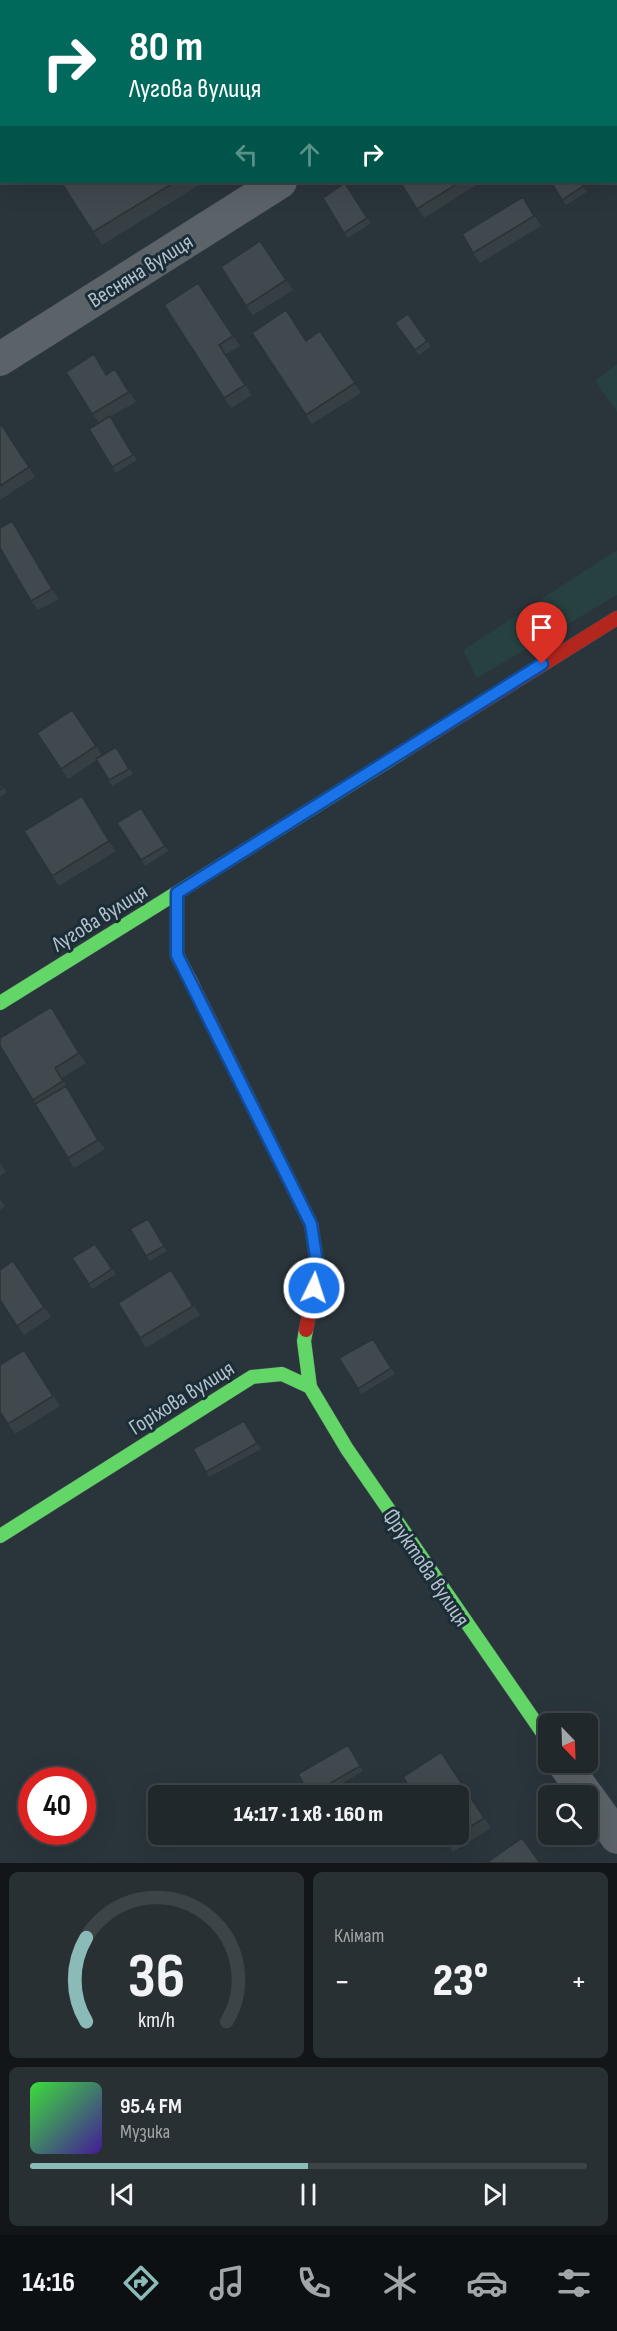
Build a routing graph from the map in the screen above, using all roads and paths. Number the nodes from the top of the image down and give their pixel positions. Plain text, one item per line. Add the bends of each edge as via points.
1 (278, 183) edge
2 (0, 359) edge
3 (617, 618) edge
4 (177, 893) junction
5 (0, 1003) edge
6 (309, 1387) junction
7 (0, 1536) edge
8 (538, 1726) edge
9 (598, 1810) edge
10 (617, 1837) edge

1 - 2 street, Весняна вулиця
3 - 4 street, Лугова вулиця
4 - 5 street, Лугова вулиця
4 - 6 street via 177,955 311,1224 318,1270 304,1341
6 - 7 street, Горіхова вулиця via 282,1374 252,1377
6 - 8 street, Фруктова вулиця via 347,1449
9 - 10 street

